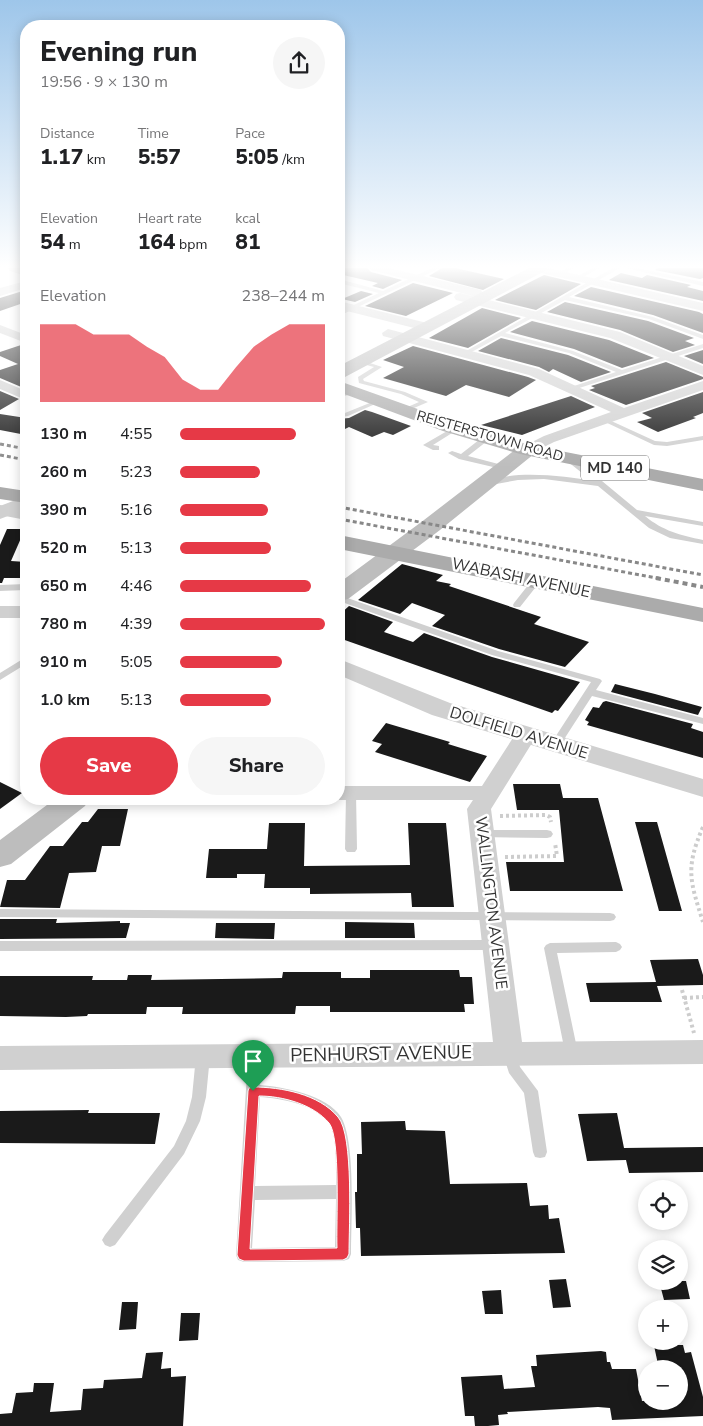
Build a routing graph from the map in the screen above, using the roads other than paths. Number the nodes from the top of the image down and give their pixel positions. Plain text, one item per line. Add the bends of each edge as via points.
1 (385, 335) edge
2 (402, 335) edge
3 (416, 335) edge
4 (499, 335) edge
5 (502, 335) edge
6 (614, 335) edge
7 (703, 346) edge
8 (464, 354) junction
9 (345, 357) edge
10 (670, 357) junction
11 (703, 371) edge
12 (622, 372) junction
13 (0, 384) edge
14 (703, 385) edge
15 (347, 386) edge
16 (570, 389) junction
17 (20, 393) edge
18 (379, 401) junction
19 (405, 410) junction
20 (624, 413) junction
21 (345, 415) edge
22 (605, 420) junction
23 (456, 428) junction
24 (703, 431) edge
25 (487, 438) junction
26 (703, 438) edge
27 (667, 444) junction
28 (436, 448) dead end
29 (527, 450) junction
30 (452, 453) dead end
31 (462, 457) junction
32 (570, 459) junction
33 (503, 468) junction
34 (0, 476) edge
35 (20, 479) edge
36 (600, 484) junction
37 (703, 485) edge
38 (480, 486) junction
39 (20, 499) edge
40 (20, 503) edge
41 (1, 507) edge
42 (632, 511) junction
43 (20, 513) edge
44 (703, 524) edge
45 (345, 528) edge
46 (345, 542) edge
47 (703, 542) edge
48 (403, 545) junction
49 (536, 581) junction
50 (345, 587) edge
51 (0, 588) edge
52 (20, 588) edge
53 (345, 589) edge
54 (703, 596) edge
55 (517, 605) dead end
56 (0, 612) edge
57 (20, 612) edge
58 (703, 615) edge
59 (20, 664) edge
60 (345, 669) edge
61 (0, 677) edge
62 (590, 692) junction
63 (703, 721) edge
64 (526, 736) junction
65 (555, 745) junction
66 (703, 788) edge
67 (345, 793) edge
68 (488, 793) junction
69 (66, 805) edge
70 (483, 834) junction
71 (547, 834) dead end
72 (351, 849) dead end
73 (0, 856) edge
74 (0, 913) edge
75 (493, 915) junction
76 (610, 916) dead end
77 (497, 945) junction
78 (0, 946) edge
79 (616, 947) dead end
80 (699, 1045) edge
81 (509, 1053) junction
82 (571, 1053) junction
83 (255, 1055) junction
84 (202, 1056) junction
85 (0, 1058) edge
86 (253, 1091) junction
87 (540, 1152) dead end
88 (342, 1192) junction
89 (248, 1193) junction
90 (110, 1240) dead end

1 - 9 main road
2 - 15 main road via 361,362
3 - 8 street
4 - 8 lane
5 - 12 lane via 572,352
6 - 10 street
7 - 10 lane
8 - 16 street via 534,372
10 - 11 street
10 - 12 lane
12 - 16 lane
13 - 17 street
14 - 20 street
15 - 18 main road, REISTERSTOWN ROAD / MD 140
15 - 19 lane via 403,393 425,402
16 - 20 street
18 - 19 main road, REISTERSTOWN ROAD / MD 140
18 - 21 lane
19 - 23 main road, REISTERSTOWN ROAD / MD 140
20 - 22 street
22 - 27 lane via 654,443
22 - 29 street
23 - 25 main road, REISTERSTOWN ROAD / MD 140
23 - 28 lane via 427,445
24 - 27 lane
25 - 29 main road, REISTERSTOWN ROAD / MD 140
25 - 31 lane
26 - 27 lane
29 - 32 main road, REISTERSTOWN ROAD / MD 140
29 - 33 main road
30 - 31 lane
31 - 33 lane
32 - 36 lane
32 - 37 main road, REISTERSTOWN ROAD / MD 140
33 - 38 main road
34 - 35 main road
36 - 38 lane via 538,475 508,478
36 - 42 lane
38 - 48 main road
39 - 41 main road
40 - 41 street
41 - 43 street
42 - 44 lane
42 - 47 lane via 673,536
45 - 48 main road, WABASH AVENUE
46 - 48 main road, WABASH AVENUE
48 - 49 main road, WABASH AVENUE
48 - 50 main road
48 - 54 main road, WABASH AVENUE
49 - 55 lane
49 - 58 main road, WABASH AVENUE
51 - 52 lane
53 - 62 lane via 495,653 597,681
56 - 57 street
59 - 61 lane
60 - 64 street, DOLFIELD AVENUE via 441,709
62 - 63 lane
62 - 65 lane
64 - 65 street, DOLFIELD AVENUE
64 - 68 street, WALLINGTON AVENUE
65 - 66 street, DOLFIELD AVENUE
67 - 68 street
67 - 72 lane
68 - 70 street, WALLINGTON AVENUE via 480,809
69 - 73 main road
70 - 71 lane
70 - 75 street, WALLINGTON AVENUE
74 - 75 lane
75 - 76 lane
75 - 77 street, WALLINGTON AVENUE
77 - 78 lane
77 - 81 street, WALLINGTON AVENUE
79 - 82 lane via 550,948
80 - 82 street, PENHURST AVENUE
81 - 82 street, PENHURST AVENUE
81 - 83 street, PENHURST AVENUE
81 - 87 lane via 514,1069 530,1091
83 - 84 street, PENHURST AVENUE
83 - 86 lane
84 - 85 street, PENHURST AVENUE
84 - 90 lane via 194,1121 178,1150
86 - 88 lane via 295,1097 335,1121 342,1142
86 - 89 lane
88 - 89 lane
88 - 89 lane via 343,1254 244,1255

